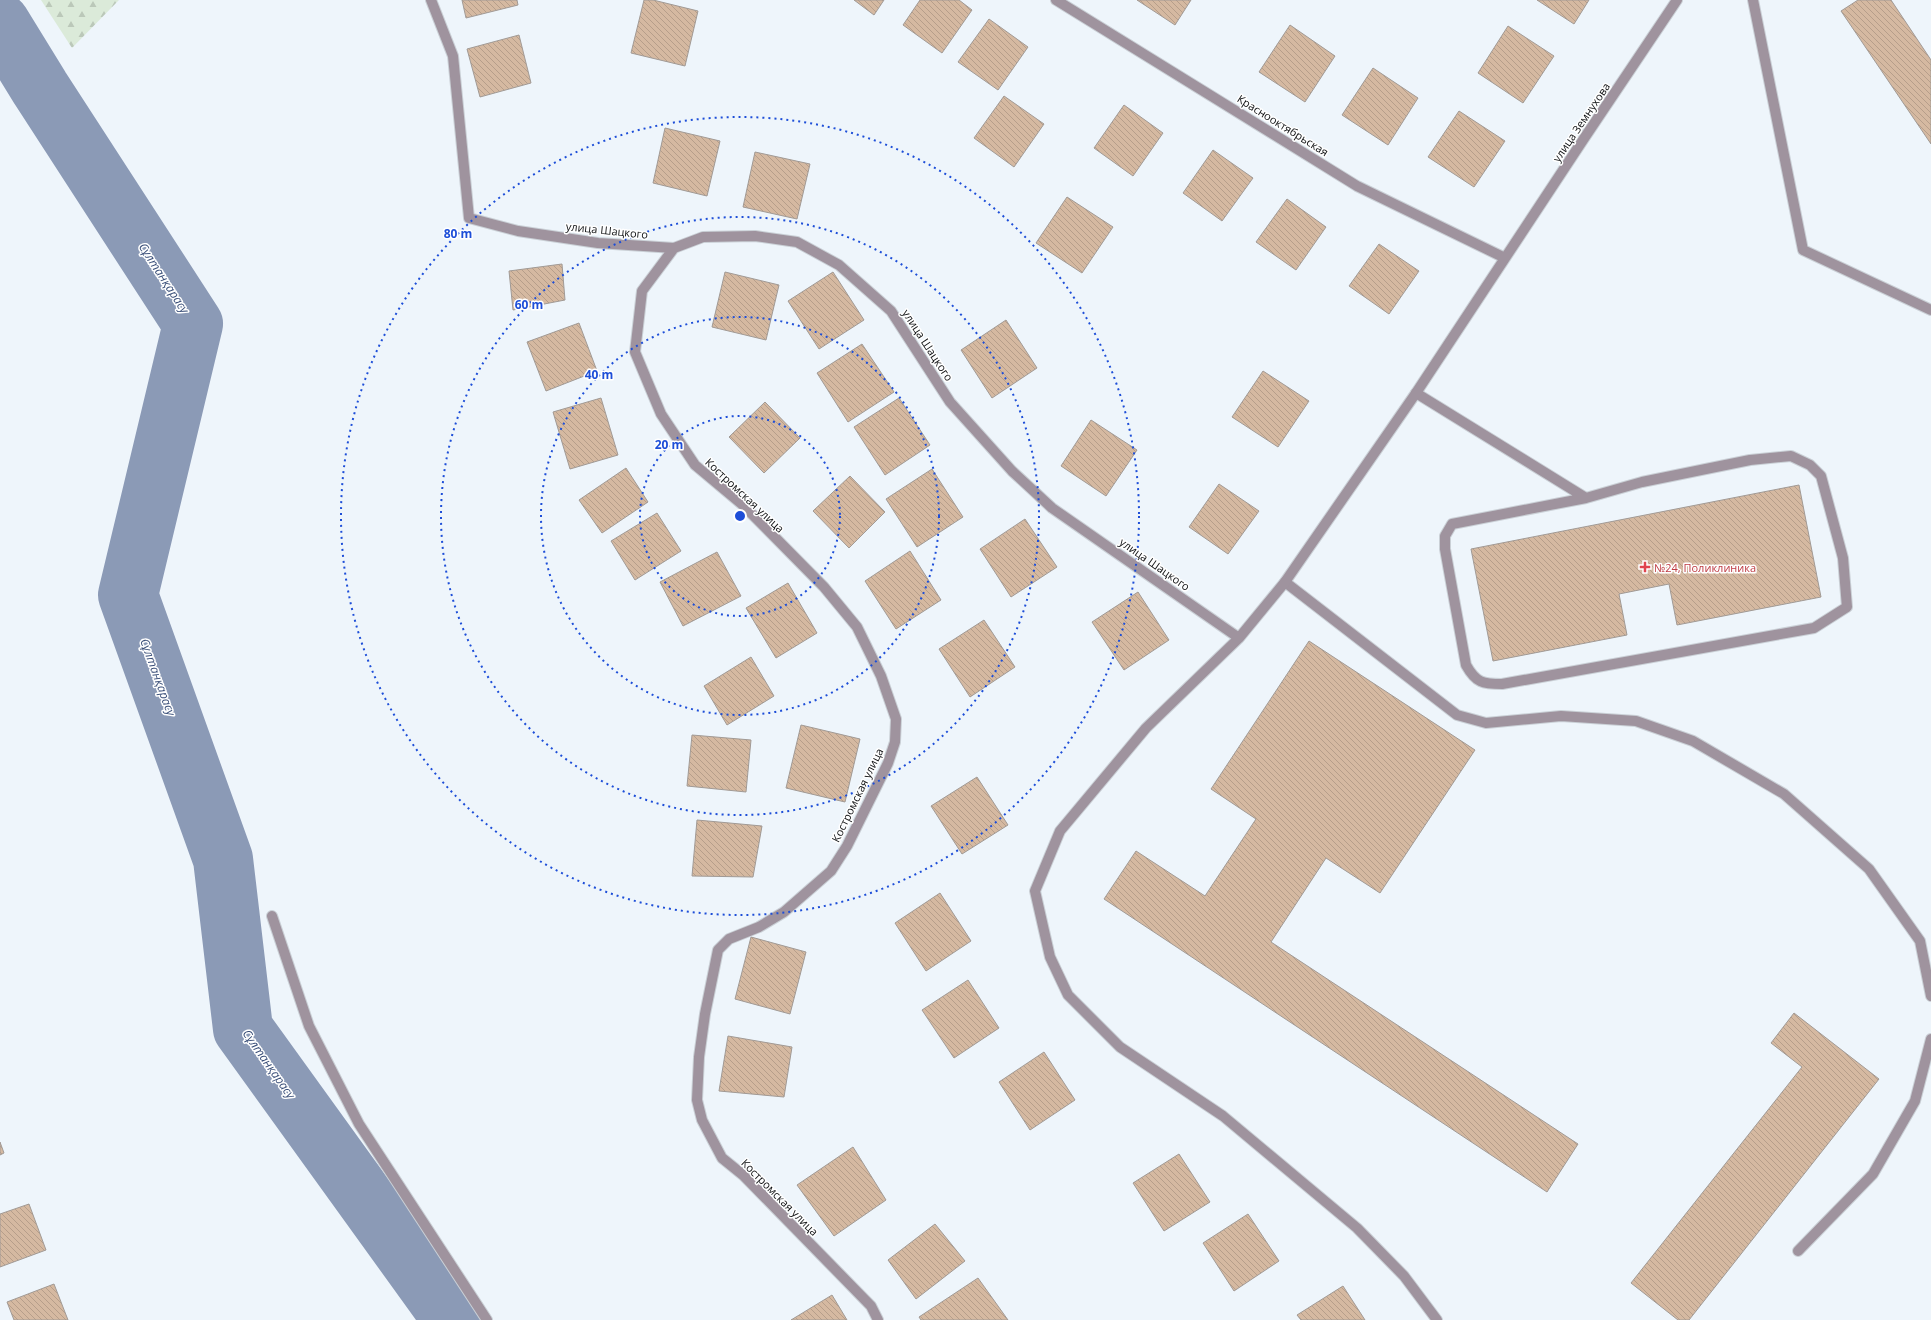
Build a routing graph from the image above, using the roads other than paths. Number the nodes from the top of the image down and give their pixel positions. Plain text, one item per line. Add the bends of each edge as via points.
1 (431, 0) edge
2 (1056, 0) edge
3 (1677, 0) edge
4 (1753, 0) edge
5 (674, 248) junction
6 (1505, 258) junction
7 (1931, 310) edge
8 (1416, 394) junction
9 (1586, 498) junction
10 (1285, 582) junction
11 (1239, 638) junction
12 (272, 916) dead end
13 (1931, 996) edge
14 (1931, 1039) edge
15 (1798, 1251) dead end
16 (487, 1320) edge
17 (878, 1320) edge
18 (1437, 1320) edge

1 - 5 street, улица Шацкого via 453,56 469,218 518,231 598,243
2 - 6 street, Краснооктябрьская via 1358,186
3 - 6 street, улица Земнухова
4 - 7 street via 1803,250
5 - 11 street, улица Шацкого via 703,237 755,236 797,242 839,264 891,311 950,402 1012,472 1052,508
5 - 17 street, Костромская улица via 642,291 635,352 661,414 695,465 744,506 824,587 857,627 881,676 896,719 895,742 888,763 832,871 784,912 759,927 729,939 718,950 702,1036 697,1100 702,1120 722,1158 743,1175 871,1306
6 - 8 street, улица Земнухова
8 - 9 street
8 - 10 street, улица Земнухова
9 - 9 street via 1642,482 1750,460 1791,456 1810,465 1821,476 1843,558 1847,607 1814,628 1502,684 1484,684 1472,676 1466,665 1445,549 1445,536 1452,524
10 - 11 street, улица Земнухова
10 - 13 street via 1457,715 1486,723 1561,716 1636,721 1693,741 1784,794 1869,869 1920,941
11 - 18 street, улица Земнухова via 1146,728 1060,831 1035,891 1050,957 1068,994 1120,1047 1223,1116 1357,1228 1404,1276
12 - 16 street via 309,1026 359,1124
14 - 15 street via 1915,1101 1873,1174

